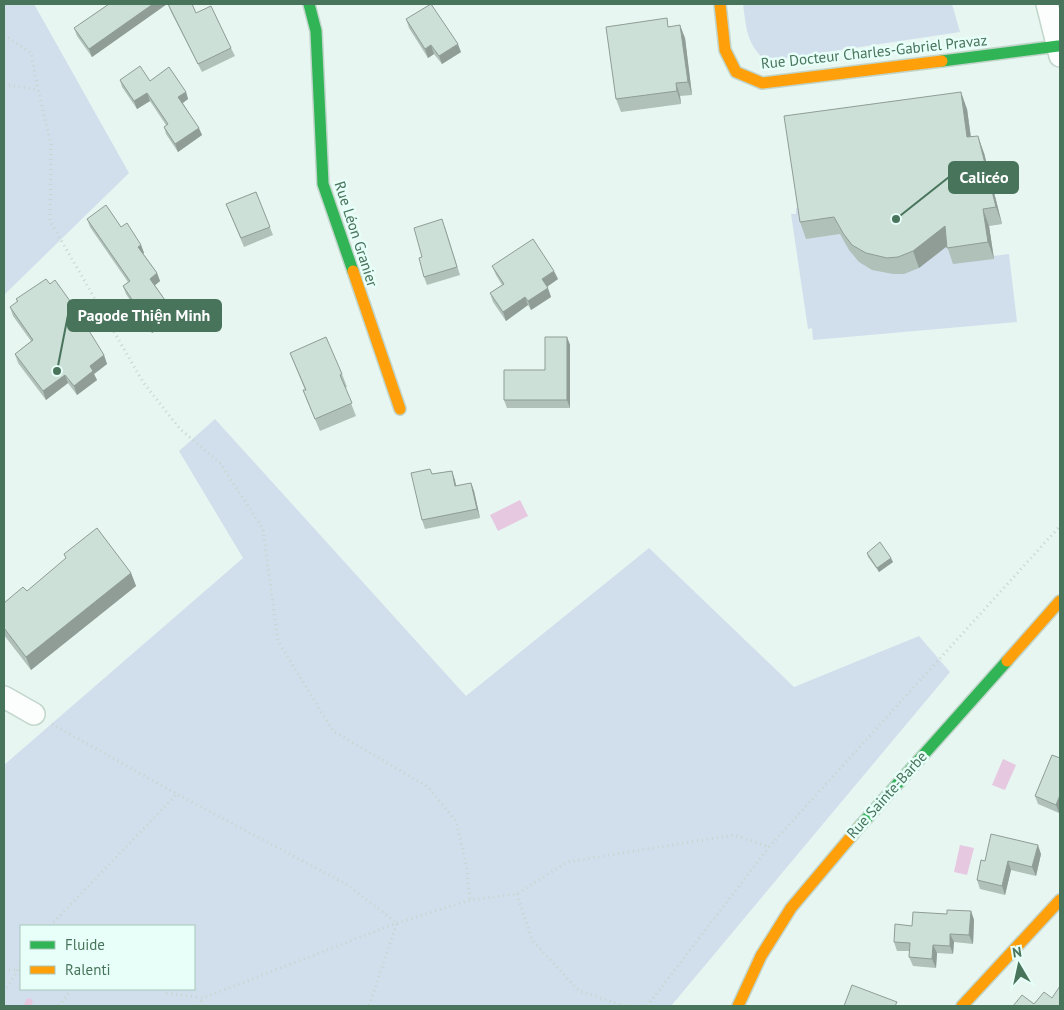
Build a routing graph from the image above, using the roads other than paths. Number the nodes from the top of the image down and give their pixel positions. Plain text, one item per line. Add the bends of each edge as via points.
1 (309, 4) edge
2 (720, 4) edge
3 (1047, 4) edge
4 (1059, 51) edge
5 (400, 409) dead end
6 (1060, 601) edge
7 (4, 697) edge
8 (34, 714) road end
9 (1060, 900) edge
10 (738, 1006) edge
11 (962, 1006) edge

1 - 5 street, Rue Léon Granier via 316,31 323,184
2 - 4 street, Rue Docteur Charles-Gabriel Pravaz via 725,50 736,72 762,82
3 - 4 street
6 - 10 street, Rue Sainte-Barbe via 848,839 791,908 761,956
7 - 8 street
9 - 11 street

